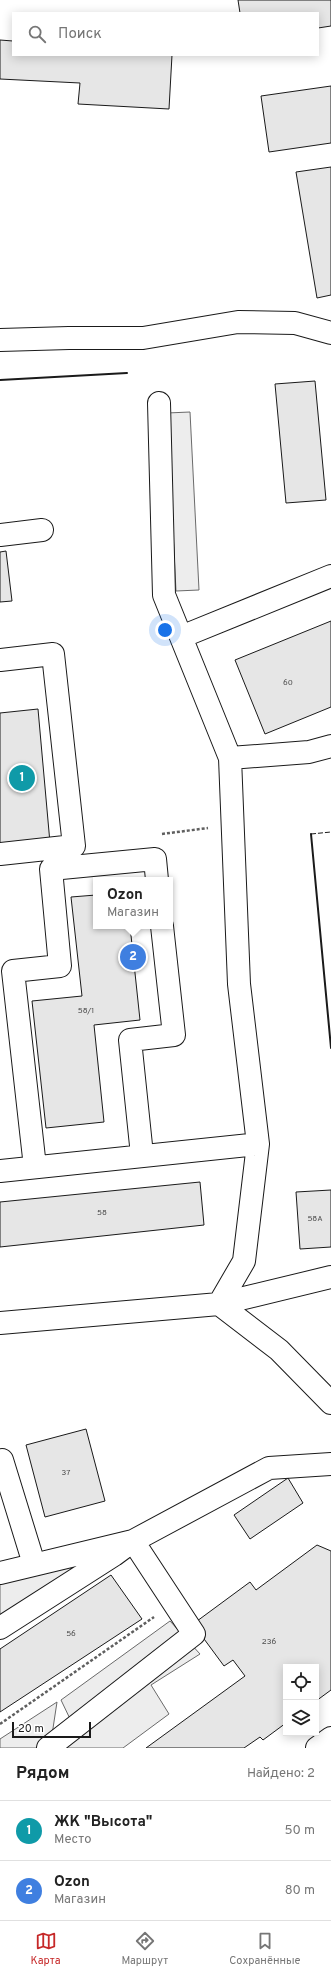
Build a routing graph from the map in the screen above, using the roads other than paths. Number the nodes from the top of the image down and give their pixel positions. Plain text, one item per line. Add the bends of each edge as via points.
1 (331, 333) edge
2 (0, 340) edge
3 (159, 403) dead end
4 (42, 530) dead end
5 (0, 535) edge
6 (331, 576) edge
7 (181, 637) junction
8 (0, 660) edge
9 (331, 746) edge
10 (230, 758) junction
11 (0, 854) edge
12 (157, 877) edge
13 (162, 929) edge
14 (258, 1144) junction
15 (142, 1155) junction
16 (35, 1167) junction
17 (0, 1172) edge
18 (331, 1277) edge
19 (219, 1304) junction
20 (0, 1323) edge
21 (331, 1402) edge
22 (2, 1460) dead end
23 (331, 1464) edge
24 (133, 1541) junction
25 (34, 1564) junction
26 (0, 1573) edge
27 (0, 1628) edge
28 (331, 1738) edge
29 (48, 1748) edge
30 (317, 1748) edge

1 - 2 street via 296,323 238,322 143,338
3 - 7 street via 164,595
4 - 5 street
6 - 7 street
7 - 10 street
8 - 11 street via 53,654 74,846
9 - 10 street via 309,752
10 - 14 street via 239,984
12 - 16 street via 155,859 51,869 60,966 13,970
13 - 15 street via 174,1035 130,1040
14 - 15 street
14 - 19 street via 244,1261
15 - 16 street
16 - 17 street
18 - 19 street
19 - 20 street
19 - 21 street via 279,1350
22 - 25 street
23 - 24 street via 269,1468
24 - 25 street
24 - 27 street
24 - 29 street via 194,1634
25 - 26 street
28 - 30 street

